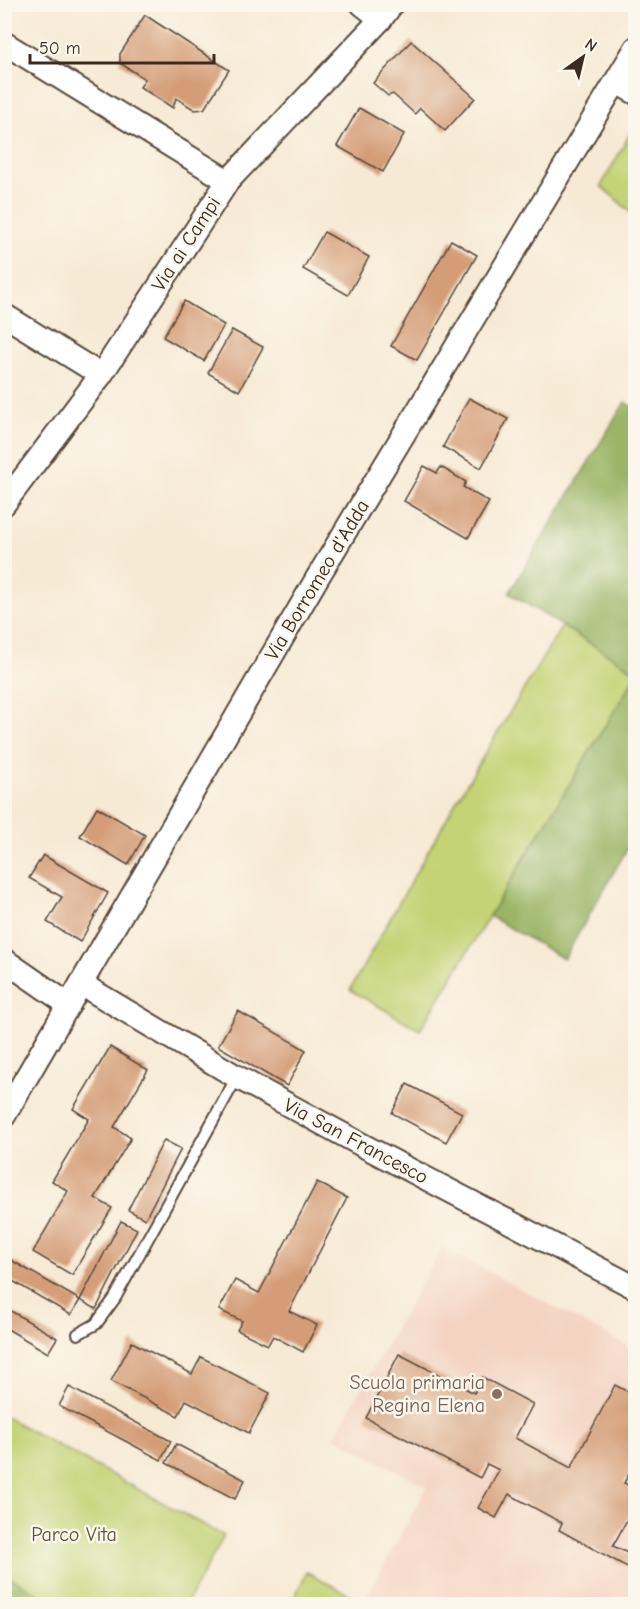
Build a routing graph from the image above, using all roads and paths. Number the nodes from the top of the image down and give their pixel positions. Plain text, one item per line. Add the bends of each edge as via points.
1 (362, 4) edge
2 (387, 12) edge
3 (4, 43) edge
4 (636, 48) edge
5 (626, 87) edge
6 (228, 180) junction
7 (4, 315) edge
8 (101, 375) junction
9 (4, 504) edge
10 (4, 960) edge
11 (81, 984) junction
12 (69, 1005) junction
13 (237, 1077) junction
14 (4, 1116) edge
15 (636, 1288) edge
16 (78, 1334) dead end

1 - 2 street
2 - 6 street, Via ai Campi
3 - 6 street
4 - 5 street, Via Borromeo d'Adda
5 - 11 street, Via Borromeo d'Adda via 316,580
6 - 8 street, Via ai Campi
7 - 8 street
8 - 9 street, Via ai Campi
10 - 12 street
11 - 12 street, Via Borromeo d'Adda
11 - 13 street, Via San Francesco
12 - 14 street, Via Borromeo d'Adda
13 - 15 street, Via San Francesco
13 - 16 lane via 115,1298 96,1324

